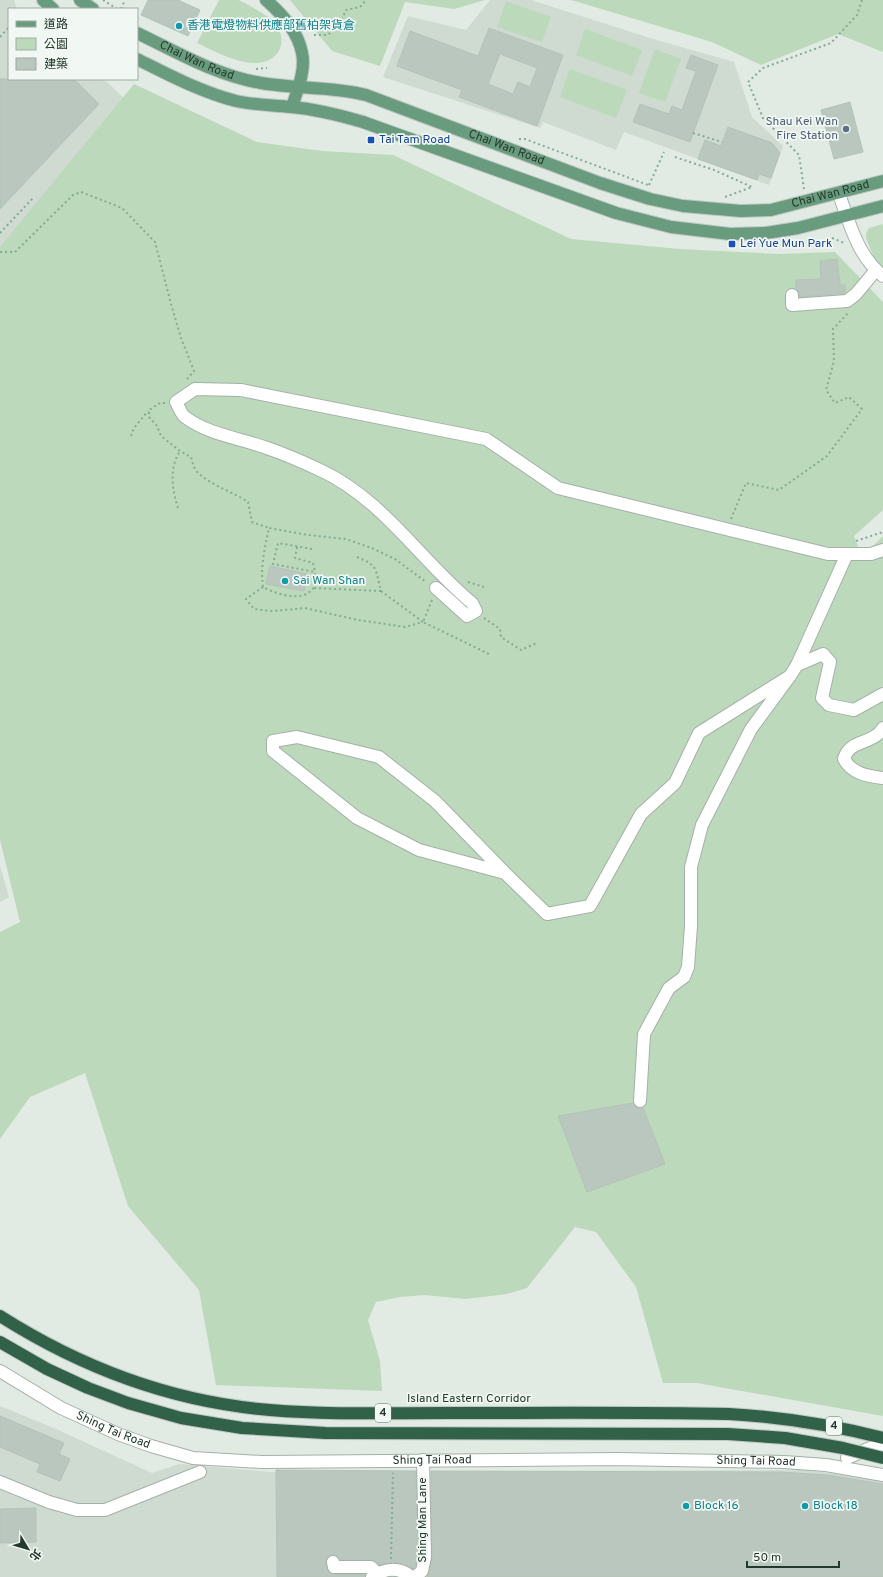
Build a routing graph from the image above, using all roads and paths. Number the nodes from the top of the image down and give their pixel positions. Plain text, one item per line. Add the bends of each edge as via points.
1 (43, 0) edge
2 (80, 0) edge
3 (103, 0) edge
4 (266, 0) edge
5 (366, 0) edge
6 (862, 0) edge
7 (52, 8) edge
8 (92, 8) edge
9 (115, 8) edge
10 (8, 28) edge
11 (138, 33) edge
12 (314, 35) dead end
13 (0, 37) edge
14 (138, 59) edge
15 (251, 68) dead end
16 (267, 68) dead end
17 (298, 87) junction
18 (292, 107) junction
19 (693, 133) dead end
20 (512, 138) dead end
21 (722, 142) dead end
22 (664, 152) dead end
23 (675, 157) dead end
24 (883, 181) edge
25 (649, 185) junction
26 (656, 188) dead end
27 (804, 190) dead end
28 (838, 194) junction
29 (34, 197) dead end
30 (719, 199) dead end
31 (883, 206) edge
32 (847, 216) junction
33 (0, 233) edge
34 (0, 252) edge
35 (880, 273) edge
36 (792, 295) dead end
37 (849, 312) dead end
38 (179, 400) junction
39 (149, 410) junction
40 (131, 436) dead end
41 (180, 451) junction
42 (178, 508) dead end
43 (269, 528) junction
44 (726, 529) junction
45 (297, 546) junction
46 (312, 549) dead end
47 (883, 550) edge
48 (847, 554) junction
49 (357, 557) dead end
50 (314, 572) junction
51 (263, 587) junction
52 (314, 588) junction
53 (436, 588) junction
54 (380, 591) junction
55 (476, 610) junction
56 (423, 622) junction
57 (537, 643) dead end
58 (491, 655) dead end
59 (797, 665) junction
60 (790, 676) junction
61 (883, 694) edge
62 (883, 728) edge
63 (883, 778) edge
64 (505, 873) junction
65 (640, 1101) dead end
66 (0, 1316) edge
67 (0, 1342) edge
68 (0, 1371) edge
69 (883, 1438) edge
70 (883, 1446) edge
71 (847, 1458) dead end
72 (883, 1458) edge
73 (392, 1460) junction
74 (423, 1460) junction
75 (200, 1472) dead end
76 (883, 1475) edge
77 (0, 1482) edge
78 (333, 1562) dead end
79 (391, 1570) junction
80 (374, 1575) edge
81 (412, 1577) edge
82 (415, 1577) edge

1 - 7 main road
2 - 8 main road
3 - 9 path
4 - 17 main road via 283,15 303,53
5 - 12 path via 360,8 346,10 340,24 328,35
6 - 27 path via 857,15 830,43 763,68 748,82 763,118 799,155
10 - 13 path
11 - 17 main road, Chai Wan Road via 239,79
14 - 18 main road, Chai Wan Road via 220,96 257,104
15 - 16 path
17 - 18 main road
17 - 28 main road, Chai Wan Road via 344,90 366,96 600,183 666,203 757,211 786,207
18 - 32 main road, Chai Wan Road via 335,114 363,122 616,213 671,227 730,234 766,233
19 - 21 path
20 - 25 path via 525,139
22 - 25 path
23 - 30 path via 714,170 752,187
24 - 28 main road, Chai Wan Road
25 - 26 path
28 - 32 street
29 - 33 path
31 - 32 main road, Chai Wan Road
32 - 35 street via 863,254
34 - 38 path via 14,252 73,195 81,192 122,208 155,242 173,311 194,371 183,383
35 - 36 street via 847,302 792,305
37 - 44 path via 833,328 834,361 826,390 835,403 849,397 862,409 827,456 779,490 746,483
38 - 39 path via 160,403
38 - 44 street via 195,389 241,390 486,439 558,488
38 - 55 street via 183,416 205,430 267,448 322,470 356,491 390,520
39 - 40 path via 134,428
39 - 41 path via 149,417 161,436
41 - 42 path via 175,460 173,477 173,492
41 - 43 path via 191,457 195,468 204,478 248,502 252,522
43 - 51 path via 262,562
43 - 53 path via 346,539 374,549 395,559
44 - 48 street via 828,554
45 - 46 path
45 - 50 path via 295,558 313,563
45 - 50 path via 278,543 273,564
47 - 48 street via 871,554
48 - 59 street
49 - 54 path via 375,568
50 - 52 path
51 - 52 path via 271,592 297,596 306,594
51 - 56 path via 246,599 254,609 273,611 305,608 405,627
52 - 54 path
53 - 55 street via 467,616
53 - 56 path
54 - 56 path
55 - 57 path via 500,629 501,637 521,650
56 - 58 path
59 - 60 street
59 - 61 street via 823,654 830,662 822,698 829,705 854,710
60 - 64 street via 699,733 675,783 641,814 590,906 547,914
60 - 65 street via 751,729 702,825 691,867 688,967 684,977 669,988 644,1034
62 - 63 street via 872,739 850,747 844,759 848,766 863,775
64 - 64 street via 419,850 358,818 273,751 273,741 297,737 379,757 435,800
66 - 69 highway, Island Eastern Corridor / 4 via 56,1348 113,1374 165,1391 243,1407 315,1413 729,1414 844,1428
67 - 72 highway, 4, bridge via 47,1369 128,1403 181,1418 242,1428 325,1433 728,1434 785,1438
68 - 73 street, Shing Tai Road via 61,1408 118,1434 193,1458 262,1462
70 - 71 street via 870,1448
73 - 74 street, Shing Tai Road
73 - 79 path
74 - 76 street, Shing Tai Road via 616,1459 784,1462 826,1465
74 - 82 street, Shing Man Lane via 425,1557 422,1571
75 - 77 street via 105,1510 77,1510 49,1502
78 - 80 street via 334,1568 371,1567
79 - 80 street, Shing Man Lane
79 - 81 street, Shing Man Lane via 399,1570

